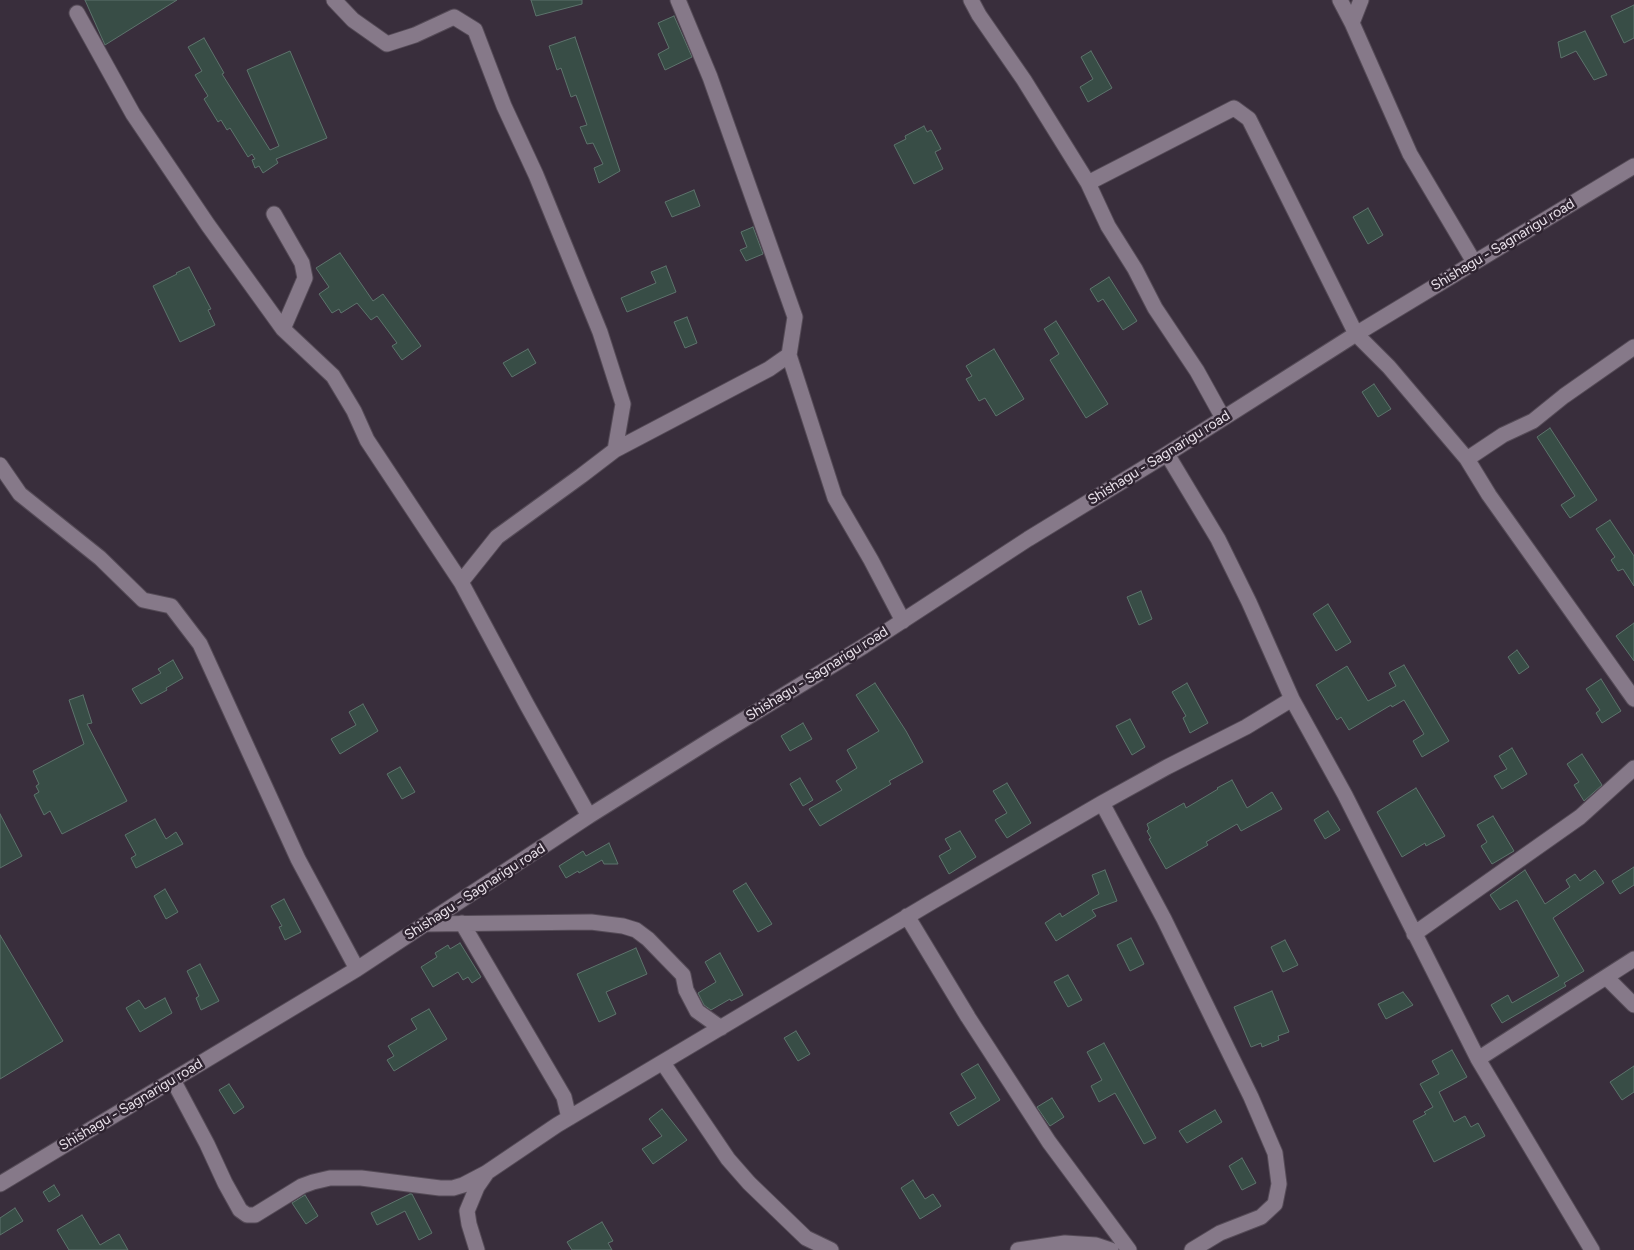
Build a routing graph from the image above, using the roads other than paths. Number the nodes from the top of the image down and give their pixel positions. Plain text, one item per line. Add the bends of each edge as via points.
1 (334, 0) edge
2 (678, 0) edge
3 (971, 0) edge
4 (1340, 0) edge
5 (1361, 0) edge
6 (77, 12) dead end
7 (1352, 24) junction
8 (1634, 166) edge
9 (1088, 183) junction
10 (274, 214) dead end
11 (1474, 262) junction
12 (283, 329) junction
13 (1356, 334) junction
14 (1634, 347) edge
15 (789, 355) junction
16 (1223, 418) junction
17 (615, 450) junction
18 (1167, 454) junction
19 (1467, 460) junction
20 (0, 465) edge
21 (461, 582) junction
22 (903, 621) junction
23 (1292, 699) junction
24 (1634, 699) edge
25 (1634, 768) edge
26 (1102, 803) junction
27 (589, 816) junction
28 (907, 916) junction
29 (462, 923) junction
30 (426, 924) junction
31 (1414, 934) junction
32 (1634, 959) edge
33 (357, 969) junction
34 (1606, 977) junction
35 (1634, 1005) edge
36 (720, 1028) junction
37 (1478, 1058) junction
38 (663, 1064) junction
39 (173, 1080) junction
40 (569, 1118) junction
41 (486, 1173) junction
42 (0, 1184) edge
43 (477, 1250) edge
44 (831, 1250) edge
45 (1018, 1250) edge
46 (1111, 1250) edge
47 (1130, 1250) edge
48 (1192, 1250) edge
49 (1592, 1250) edge

1 - 17 street via 353,20 387,44 454,17 475,30 600,332 623,404
2 - 15 street via 710,77 794,317
3 - 9 street
4 - 7 street
5 - 7 street
6 - 12 street via 133,114
7 - 11 street via 1410,154
8 - 11 street, Shishagu - Sagnarigu road
9 - 13 street via 1234,108 1249,119
9 - 16 street via 1108,226 1155,308 1197,371
10 - 12 street via 302,263 305,278
11 - 13 street, Shishagu - Sagnarigu road
12 - 21 street via 333,376 372,447
13 - 16 street, Shishagu - Sagnarigu road
13 - 19 street via 1395,373
14 - 19 street via 1534,420 1503,435
15 - 17 street via 769,369
15 - 22 street via 835,498
16 - 18 street, Shishagu - Sagnarigu road
17 - 21 street via 497,537
18 - 22 street, Shishagu - Sagnarigu road
18 - 23 street via 1223,548
19 - 24 street
20 - 33 street via 20,494 100,558 142,600 171,606 200,644 298,859
21 - 27 street
22 - 27 street, Shishagu - Sagnarigu road
23 - 26 street
23 - 31 street via 1345,795
25 - 31 street via 1580,817
26 - 28 street
26 - 48 street via 1164,919 1275,1152 1279,1184 1275,1204 1261,1217 1220,1233
27 - 30 street, Shishagu - Sagnarigu road
28 - 36 street
28 - 47 street via 1048,1142
29 - 30 street
29 - 36 street via 591,922 636,930 683,975 686,990 697,1011
29 - 40 street via 564,1096
30 - 33 street, Shishagu - Sagnarigu road
31 - 37 street
32 - 34 street
33 - 39 street, Shishagu - Sagnarigu road
34 - 35 street
34 - 37 street
36 - 38 street
37 - 49 street
38 - 40 street
38 - 44 street via 728,1159 749,1184 806,1238
39 - 41 street via 225,1183 240,1210 247,1215 255,1215 302,1186 330,1178 361,1178 453,1188
39 - 42 street, Shishagu - Sagnarigu road
40 - 41 street
41 - 43 street via 467,1211
45 - 46 street via 1065,1243 1096,1245

